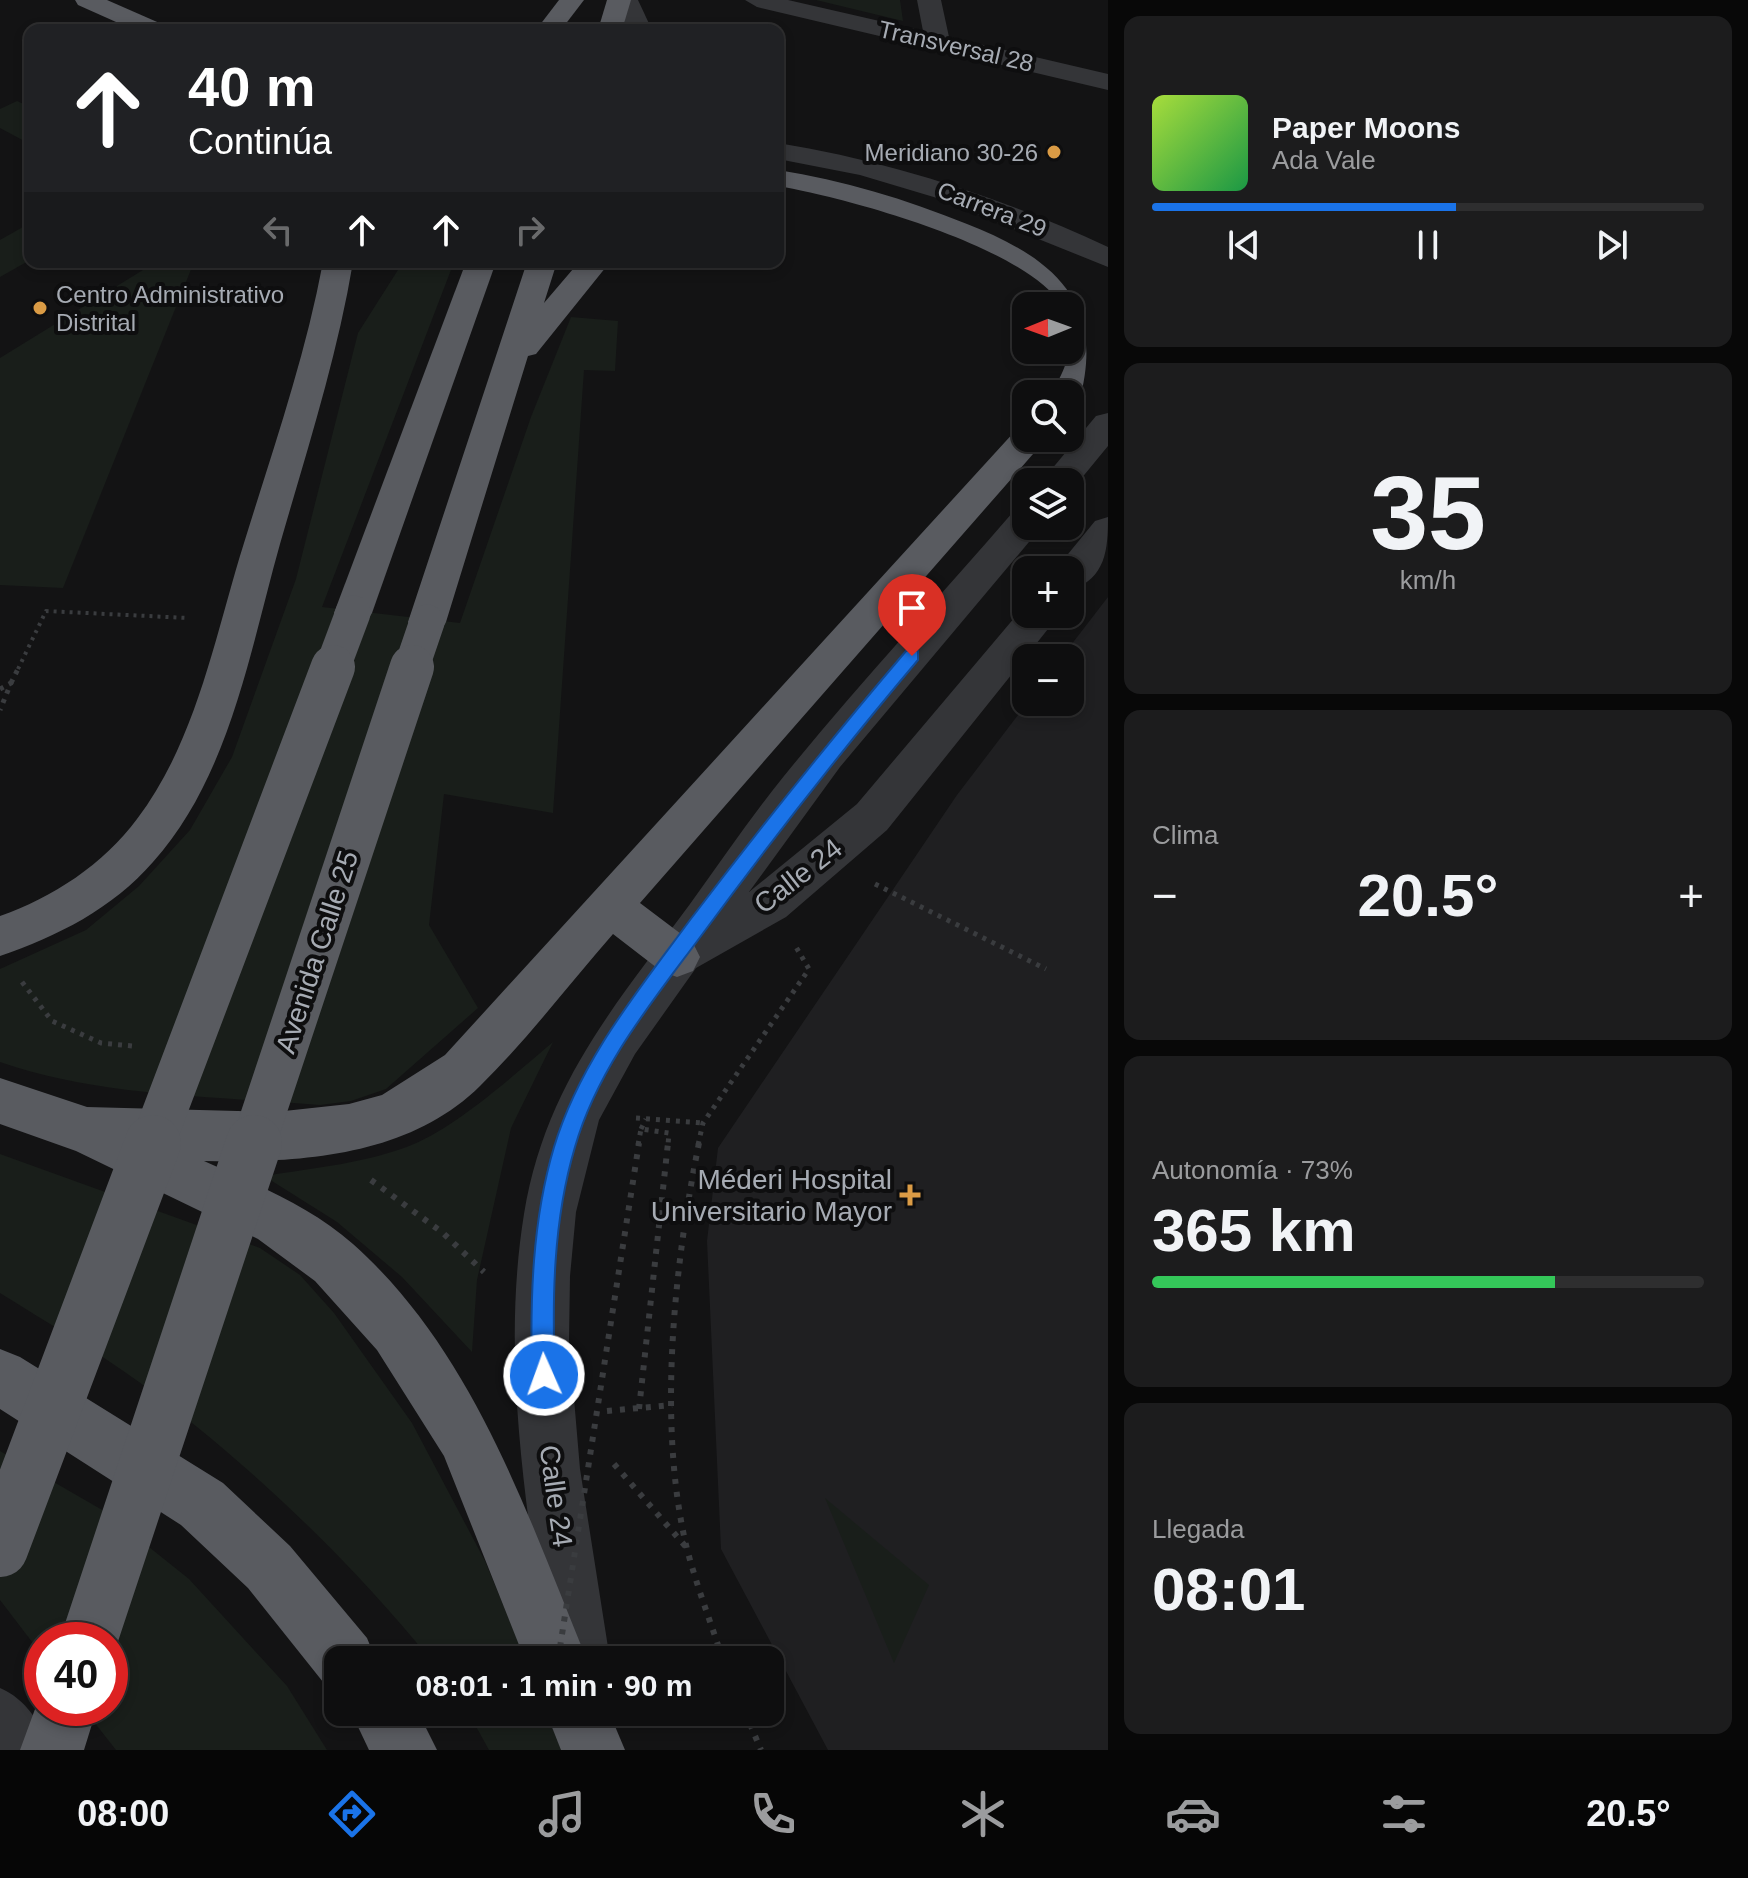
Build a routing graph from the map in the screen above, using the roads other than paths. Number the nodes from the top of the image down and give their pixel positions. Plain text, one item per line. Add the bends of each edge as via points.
1 (87, 0) edge
2 (575, 0) edge
3 (619, 0) edge
4 (626, 0) edge
5 (757, 0) edge
6 (929, 0) edge
7 (141, 24) edge
8 (553, 24) edge
9 (568, 24) edge
10 (612, 24) edge
11 (637, 24) edge
12 (937, 40) junction
13 (1108, 82) edge
14 (784, 152) edge
15 (784, 179) edge
16 (1032, 222) junction
17 (1108, 258) edge
18 (337, 268) edge
19 (363, 268) edge
20 (479, 268) edge
21 (540, 268) edge
22 (590, 268) edge
23 (1108, 269) edge
24 (319, 353) junction
25 (513, 362) junction
26 (1076, 380) edge
27 (1108, 424) edge
28 (1016, 452) edge
29 (1071, 468) edge
30 (1108, 530) edge
31 (1012, 538) edge
32 (1084, 559) edge
33 (1027, 628) edge
34 (612, 907) junction
35 (1, 936) edge
36 (677, 957) junction
37 (0, 1101) edge
38 (87, 1131) junction
39 (0, 1377) edge
40 (0, 1549) edge
41 (95, 1622) edge
42 (334, 1646) edge
43 (551, 1646) edge
44 (577, 1646) edge
45 (0, 1714) edge
46 (60, 1726) edge
47 (390, 1726) edge
48 (26, 1750) edge
49 (52, 1750) edge
50 (405, 1750) edge

1 - 7 highway
2 - 8 highway
2 - 9 highway
3 - 10 highway
4 - 11 street
5 - 12 street, Transversal 28
6 - 12 street
12 - 13 street, Transversal 28
14 - 16 street, Carrera 29 via 888,172
15 - 26 highway via 908,209 1057,279 1079,309 1090,338
16 - 17 street, Carrera 29
16 - 23 street
18 - 24 highway
19 - 24 highway
20 - 40 highway, bridge
21 - 25 highway, Avenida Calle 25
22 - 25 highway
24 - 35 highway via 202,737 179,790 153,833 121,866 50,915
25 - 41 highway, Avenida Calle 25, bridge
27 - 29 street
28 - 34 highway
30 - 32 street
31 - 36 street via 798,790
33 - 36 street, Calle 24 via 872,817 770,903
34 - 36 highway
34 - 38 highway via 462,1071 422,1101 383,1118 290,1136
36 - 44 street, Calle 24 via 629,1018 588,1085 564,1149 546,1251 541,1300 557,1395 544,1405
37 - 38 highway
38 - 43 highway via 276,1221 334,1262 396,1331 465,1437
39 - 42 highway via 202,1504 269,1567
45 - 48 lane
46 - 49 highway
47 - 50 highway

